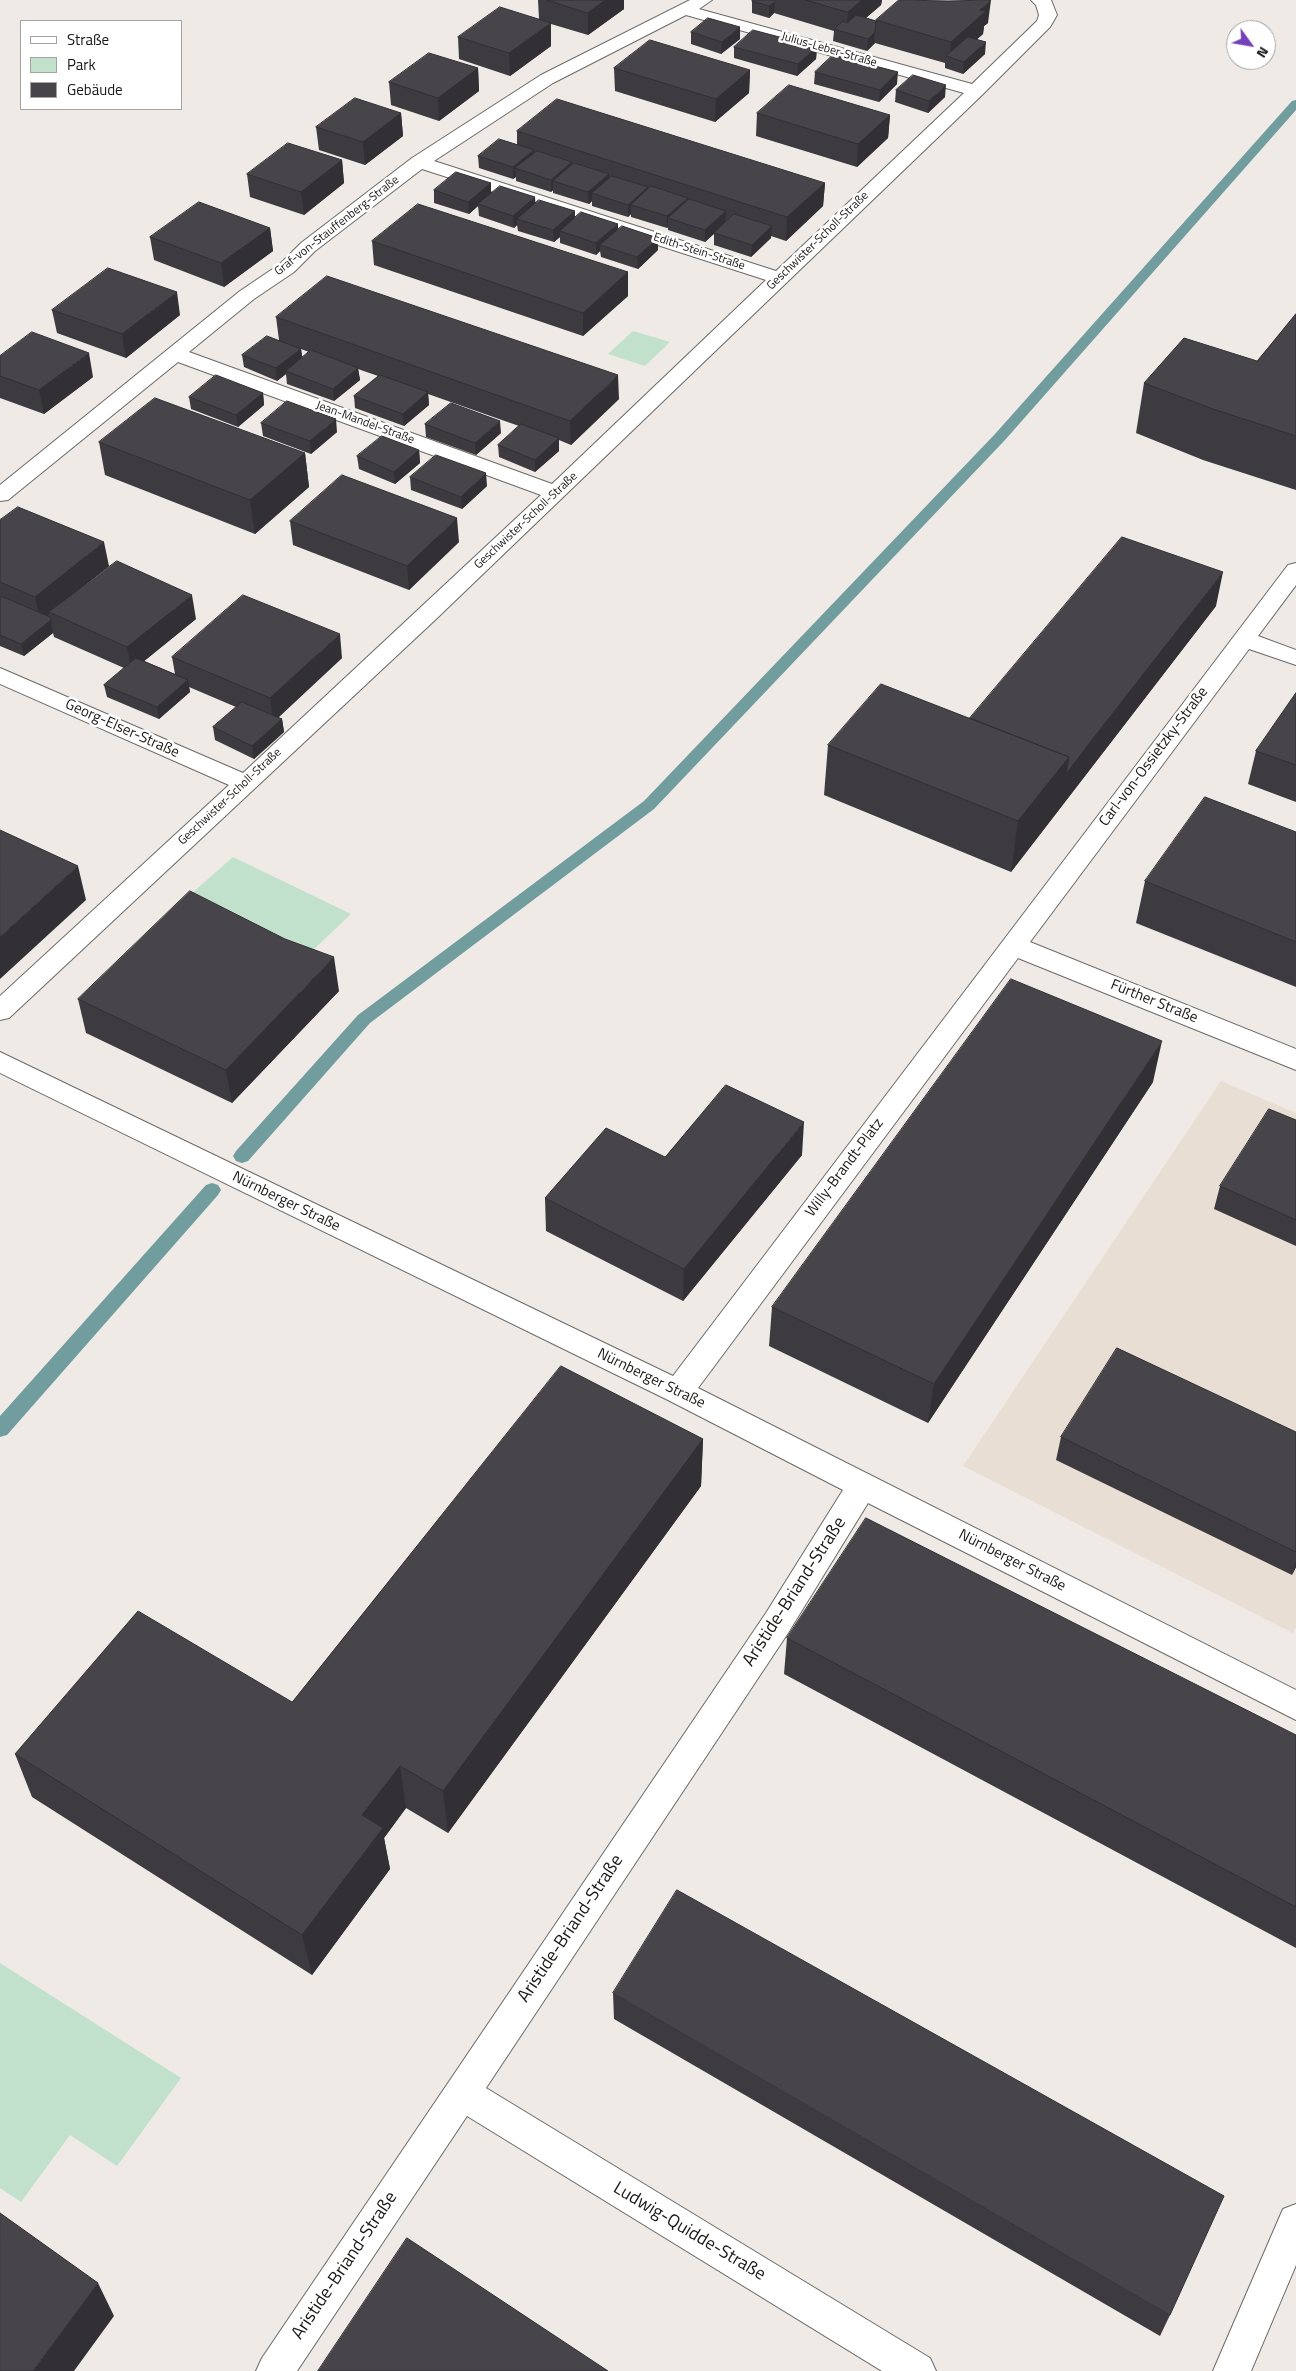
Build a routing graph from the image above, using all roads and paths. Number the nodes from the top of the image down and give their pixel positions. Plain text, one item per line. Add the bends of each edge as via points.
1 (702, 0) edge
2 (1040, 0) edge
3 (682, 9) junction
4 (976, 92) junction
5 (419, 162) junction
6 (779, 278) junction
7 (175, 354) junction
8 (556, 493) junction
9 (0, 495) edge
10 (1296, 570) edge
11 (1244, 639) junction
12 (1296, 658) edge
13 (0, 675) edge
14 (245, 783) junction
15 (1012, 945) junction
16 (0, 1012) edge
17 (1296, 1060) edge
18 (0, 1062) edge
19 (678, 1392) junction
20 (863, 1485) junction
21 (1296, 1706) edge
22 (461, 2093) junction
23 (1296, 2222) edge
24 (275, 2371) edge
25 (917, 2371) edge
26 (1232, 2371) edge

1 - 3 street, Graf-von-Stauffenberg-Straße
2 - 4 street, Geschwister-Scholl-Straße via 1044,2 1048,15 1044,23
3 - 4 street, Julius-Leber-Straße
3 - 5 street, Graf-von-Stauffenberg-Straße via 546,79
4 - 6 street, Geschwister-Scholl-Straße
5 - 6 street, Edith-Stein-Straße
5 - 7 street, Graf-von-Stauffenberg-Straße
6 - 8 street, Geschwister-Scholl-Straße
7 - 8 street, Jean-Mandel-Straße
7 - 9 street, Graf-von-Stauffenberg-Straße
8 - 14 street, Geschwister-Scholl-Straße
10 - 11 street, Carl-von-Ossietzky-Straße
11 - 12 street
11 - 15 street, Carl-von-Ossietzky-Straße
13 - 14 street, Georg-Elser-Straße
14 - 16 street, Geschwister-Scholl-Straße
15 - 17 street, Fürther Straße
15 - 19 street, Willy-Brandt-Platz
18 - 19 street, Nürnberger Straße
19 - 20 street, Nürnberger Straße
20 - 21 street, Nürnberger Straße
20 - 22 street, Aristide-Briand-Straße via 777,1623
22 - 24 street, Aristide-Briand-Straße
22 - 25 street, Ludwig-Quidde-Straße
23 - 26 street

